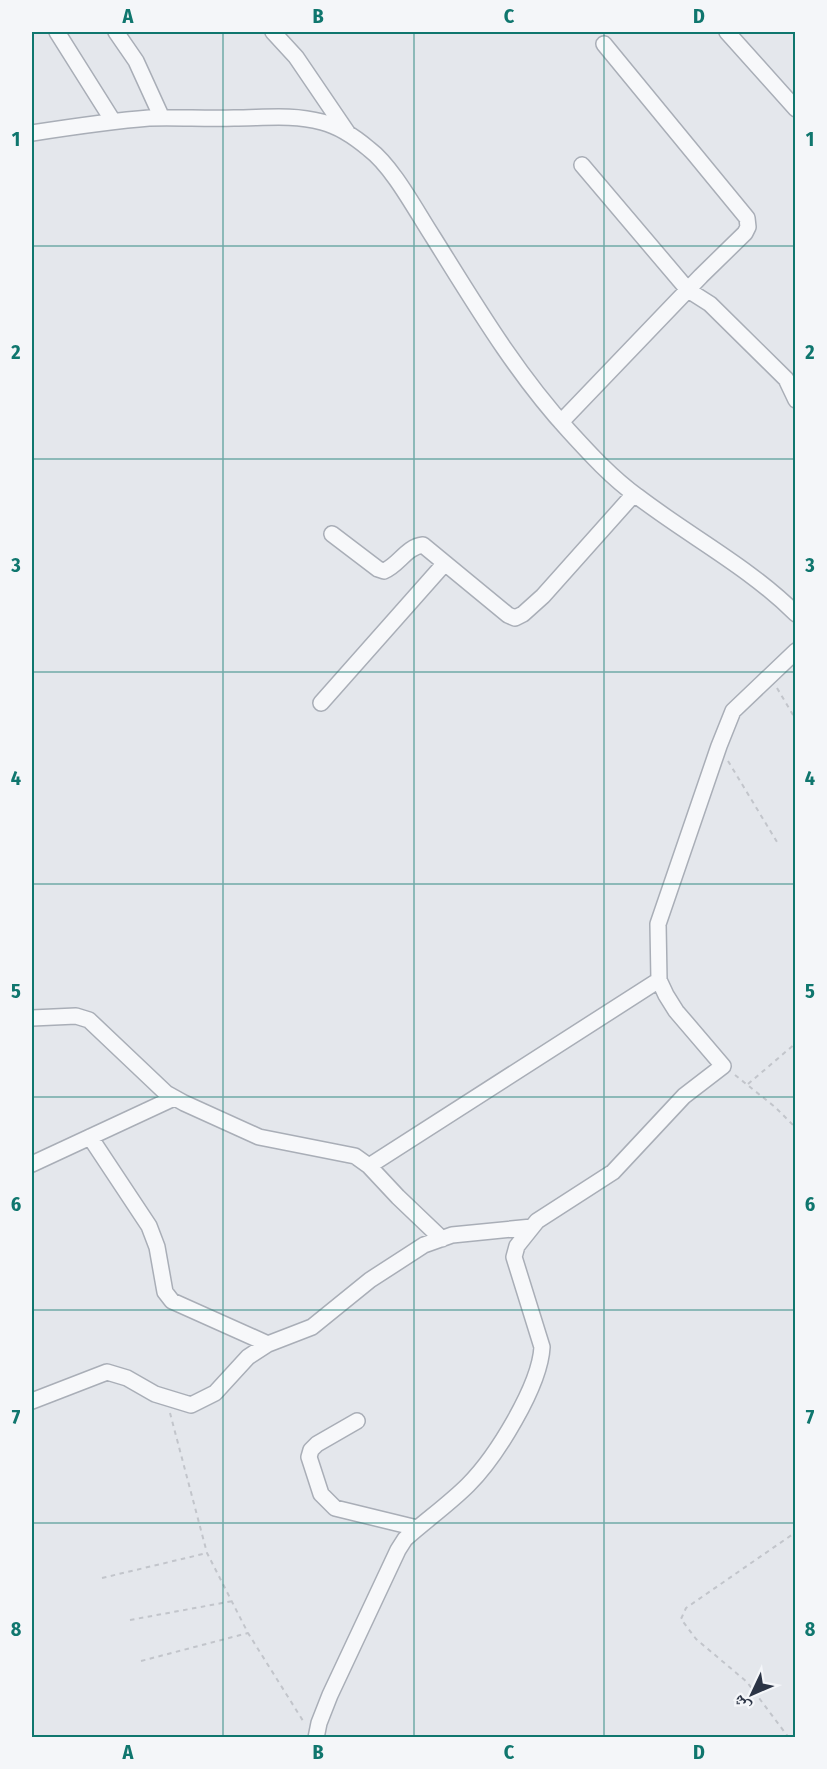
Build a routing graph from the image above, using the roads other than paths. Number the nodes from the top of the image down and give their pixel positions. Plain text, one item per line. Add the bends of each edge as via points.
1 (57, 32) edge
2 (116, 32) edge
3 (273, 32) edge
4 (727, 32) edge
5 (604, 44) dead end
6 (795, 109) edge
7 (162, 118) junction
8 (114, 121) junction
9 (32, 133) edge
10 (349, 135) junction
11 (582, 165) dead end
12 (688, 290) junction
13 (795, 399) edge
14 (561, 422) junction
15 (634, 494) junction
16 (332, 534) dead end
17 (445, 563) junction
18 (795, 614) edge
19 (795, 651) edge
20 (321, 703) dead end
21 (659, 980) junction
22 (32, 1018) edge
23 (174, 1098) junction
24 (90, 1137) junction
25 (32, 1164) edge
26 (369, 1166) junction
27 (532, 1227) junction
28 (442, 1239) junction
29 (268, 1344) junction
30 (32, 1400) edge
31 (357, 1421) dead end
32 (417, 1528) junction
33 (312, 1733) edge

1 - 8 street
2 - 7 street via 136,61
3 - 10 street via 296,57
4 - 6 street
5 - 12 street via 747,218 745,234
7 - 8 street
7 - 10 street via 295,116 325,123
8 - 9 street
10 - 14 street via 371,150 393,175 478,312
11 - 12 street
12 - 13 street via 710,304 786,379
12 - 14 street
14 - 15 street
15 - 17 street via 543,596 515,618
15 - 18 street via 772,593
16 - 17 street via 384,571 416,546 423,545
17 - 20 street
19 - 21 street via 733,711 658,924
21 - 26 street
21 - 27 street via 676,1011 723,1066 684,1096 613,1172
22 - 23 street via 76,1016 89,1020
23 - 24 street
23 - 26 street via 259,1137 355,1156
24 - 25 street
24 - 29 street via 149,1226 165,1292 172,1301
26 - 28 street
27 - 28 street
27 - 32 street via 517,1246 514,1257 542,1347 537,1372 513,1422 483,1467 468,1485
28 - 29 street via 424,1245 370,1280 312,1327
29 - 30 street via 248,1357 215,1393 191,1405 166,1399 107,1372
31 - 32 street via 311,1450 309,1457 321,1494 335,1508
32 - 33 street via 405,1539 390,1565

